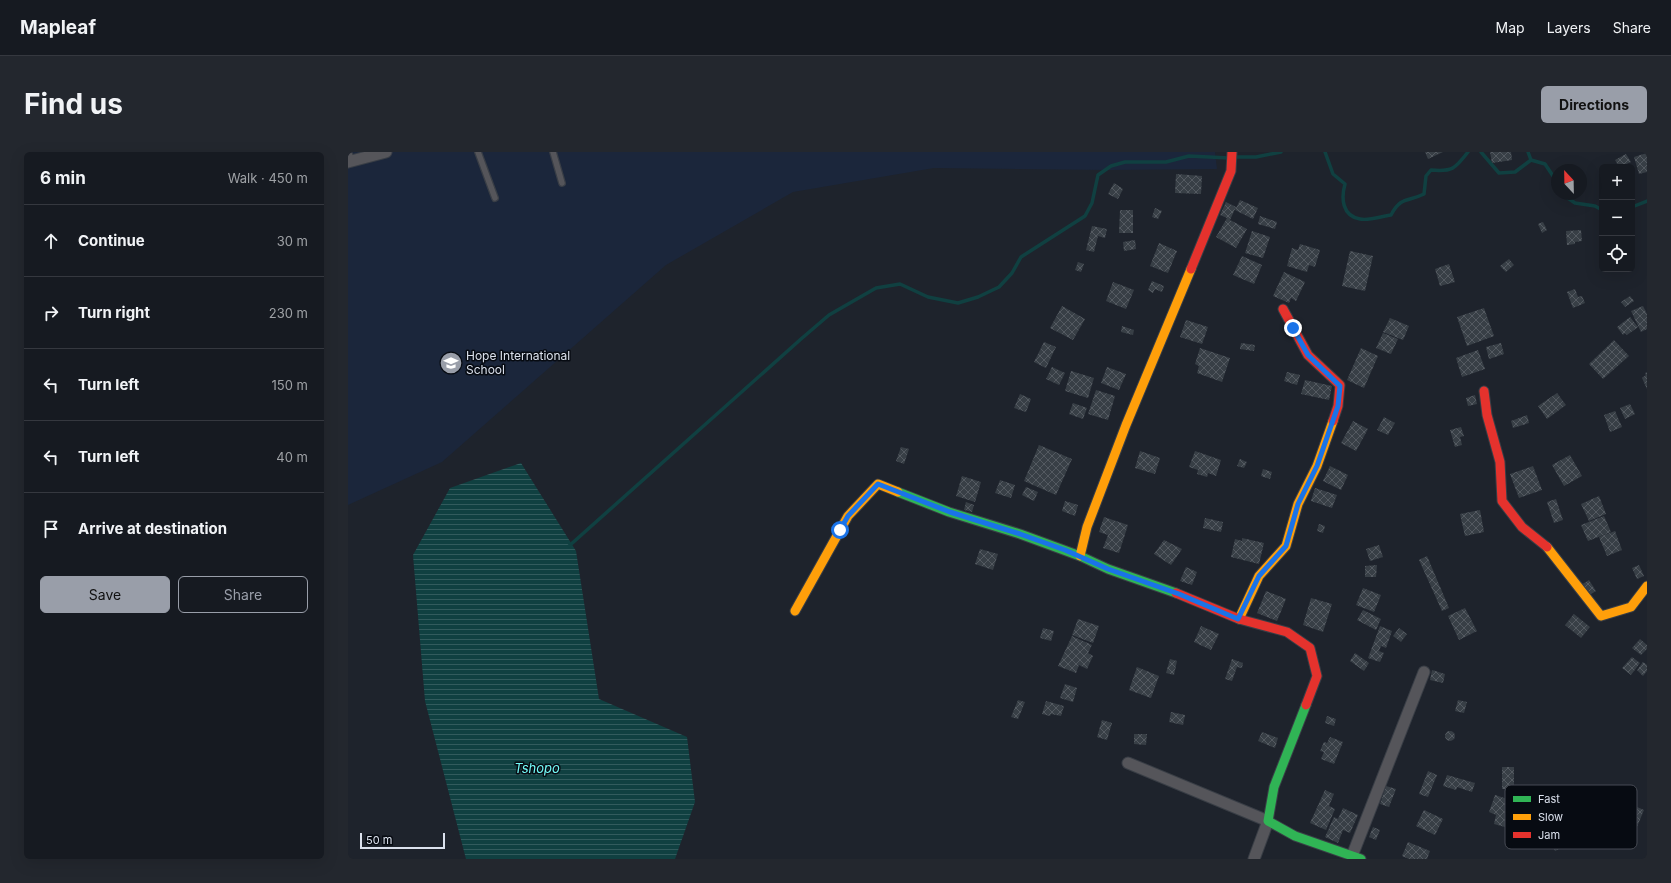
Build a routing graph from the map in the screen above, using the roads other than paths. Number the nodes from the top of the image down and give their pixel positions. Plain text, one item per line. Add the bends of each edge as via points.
1 (386, 152) edge
2 (478, 152) edge
3 (553, 152) edge
4 (1232, 152) edge
5 (350, 158) edge
6 (562, 183) dead end
7 (495, 198) dead end
8 (1283, 309) dead end
9 (1484, 391) dead end
10 (1080, 556) junction
11 (1647, 586) edge
12 (795, 611) dead end
13 (1238, 619) junction
14 (1424, 672) dead end
15 (1128, 762) dead end
16 (1268, 821) junction
17 (1356, 857) edge
18 (1254, 859) edge

1 - 5 street
2 - 7 lane
3 - 6 lane
4 - 10 street via 1231,171 1123,432 1087,527
8 - 13 street via 1308,355 1340,386 1338,406 1317,466 1298,504 1286,546 1259,576
9 - 11 street via 1486,415 1500,462 1502,501 1522,526 1550,549 1601,616 1631,607
10 - 12 street via 950,512 878,484 848,516
10 - 13 street
13 - 16 street via 1287,632 1310,648 1317,676 1274,787
14 - 17 street
15 - 16 street
16 - 17 street via 1295,836
16 - 18 street

